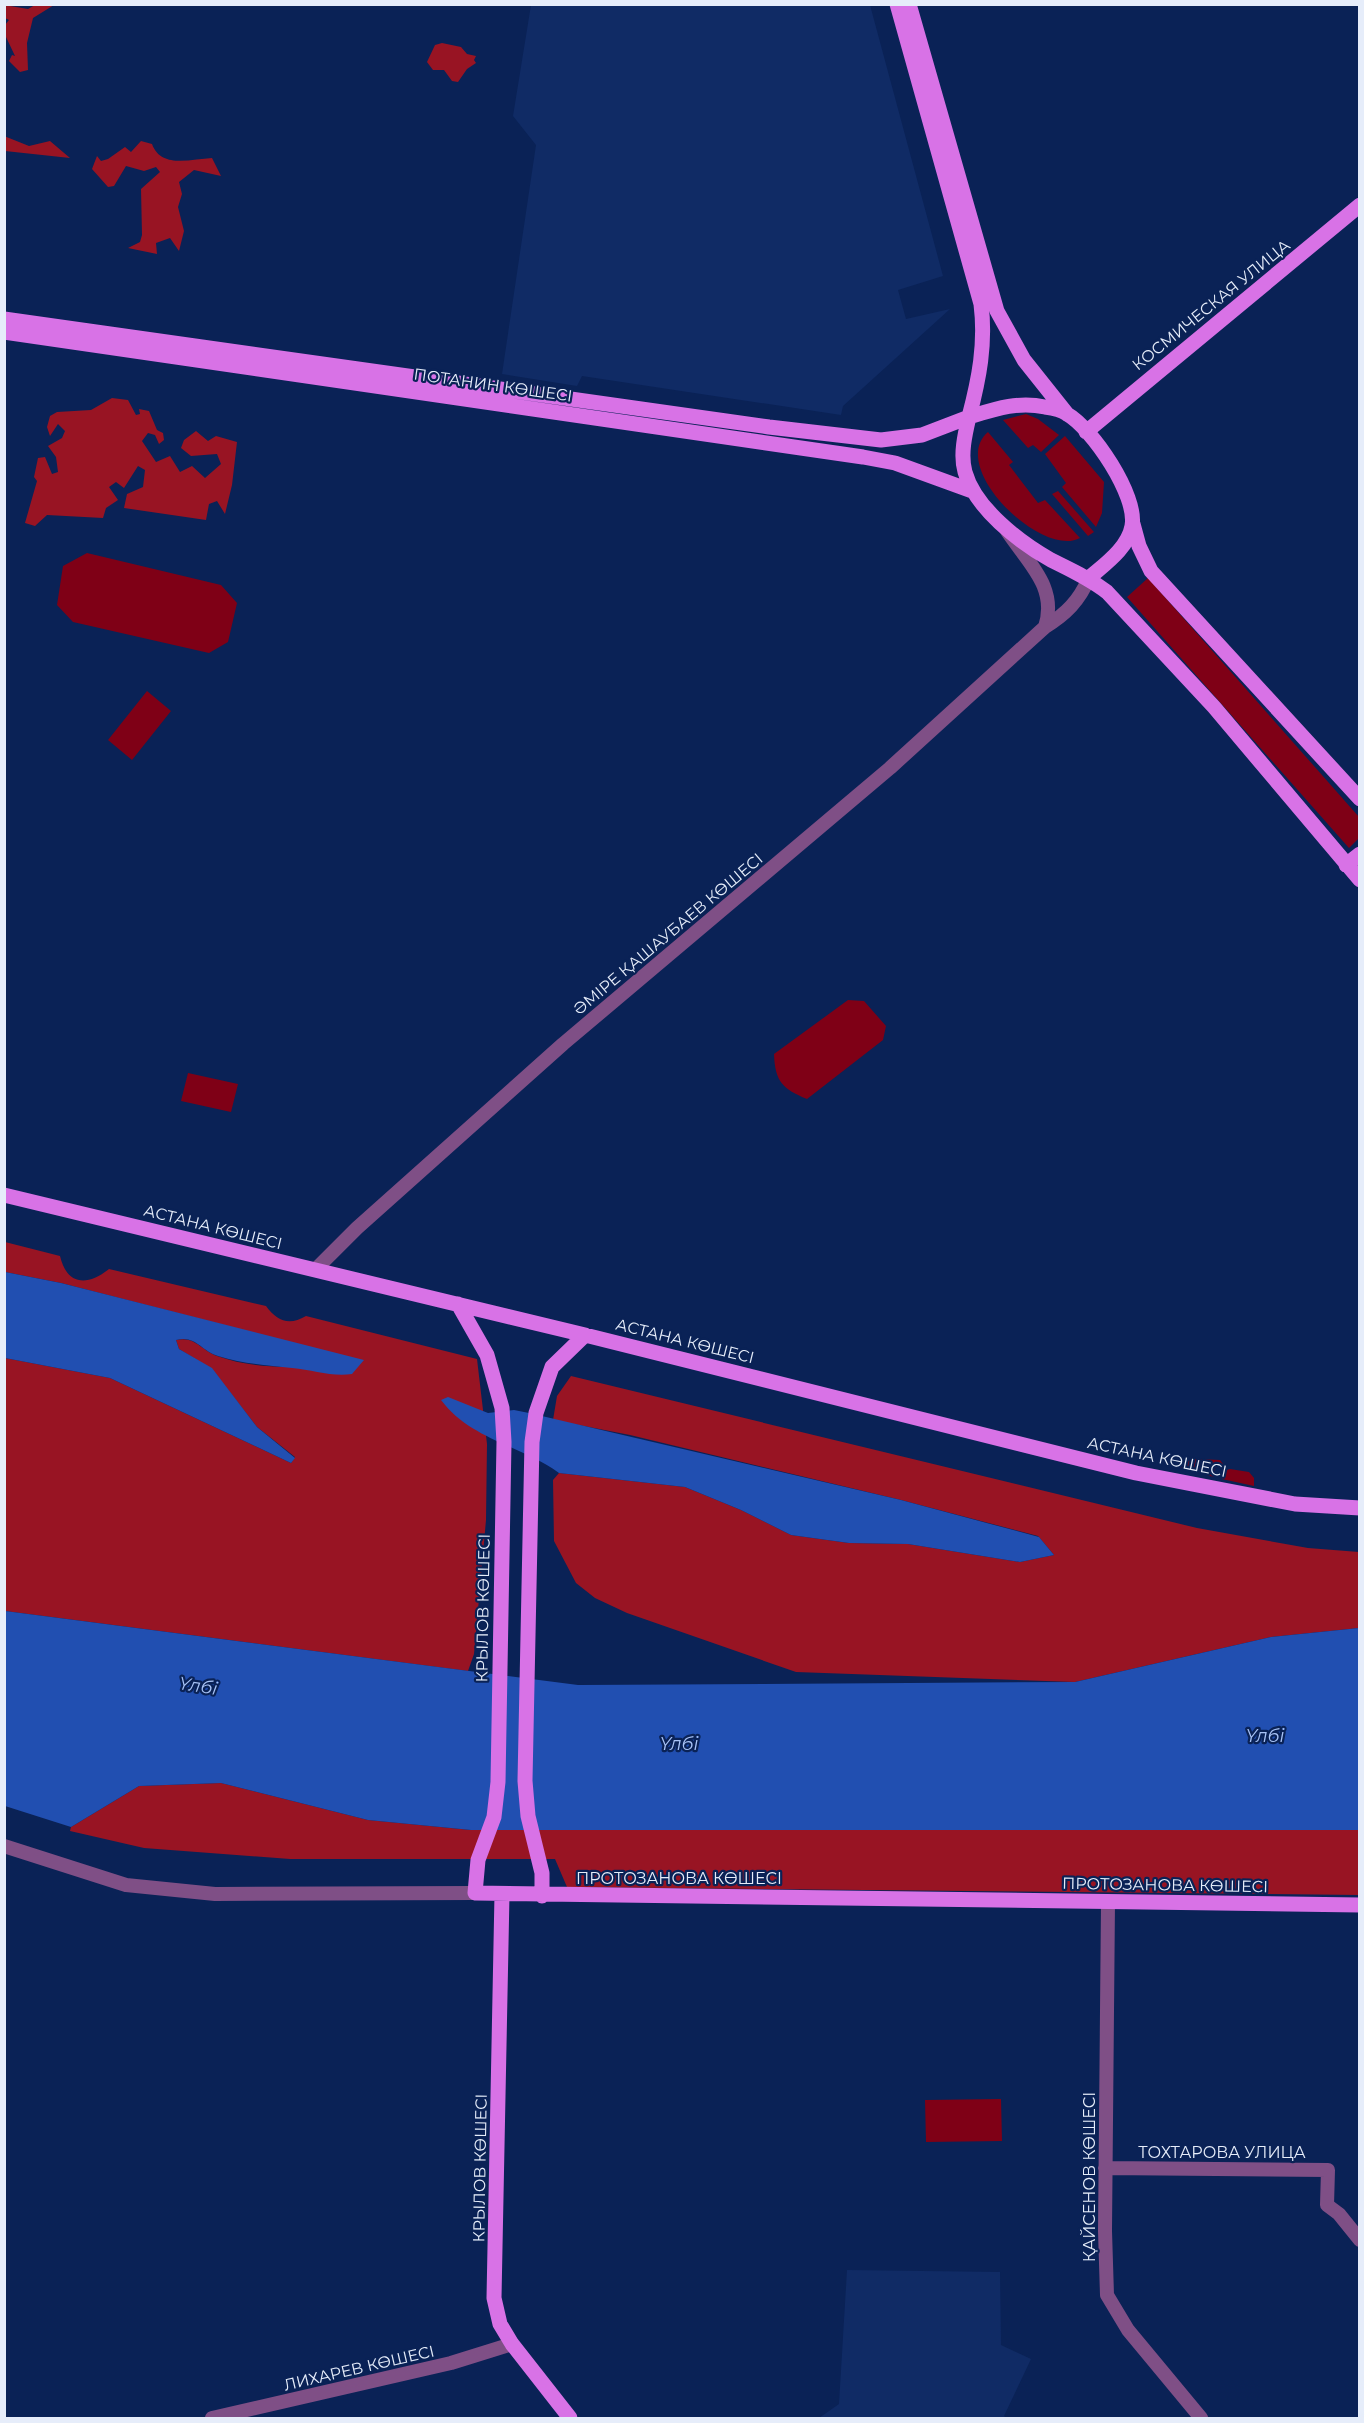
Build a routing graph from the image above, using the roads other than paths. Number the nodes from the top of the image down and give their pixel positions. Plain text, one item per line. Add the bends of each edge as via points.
1 (897, 4) edge
2 (909, 4) edge
3 (1359, 205) edge
4 (4, 319) edge
5 (4, 332) edge
6 (1067, 414) junction
7 (969, 417) junction
8 (1086, 432) junction
9 (972, 491) junction
10 (999, 520) junction
11 (1133, 524) junction
12 (1089, 578) junction
13 (1045, 627) junction
14 (1359, 799) edge
15 (1359, 854) edge
16 (1346, 865) junction
17 (1359, 880) edge
18 (4, 1195) edge
19 (315, 1270) junction
20 (458, 1304) junction
21 (585, 1335) junction
22 (1359, 1508) edge
23 (4, 1846) edge
24 (475, 1893) junction
25 (502, 1894) junction
26 (542, 1896) junction
27 (1108, 1902) junction
28 (1359, 1905) edge
29 (1105, 2168) junction
30 (1359, 2240) edge
31 (512, 2344) junction
32 (212, 2418) edge
33 (570, 2418) edge
34 (1202, 2418) edge

1 - 7 main road via 981,304 984,335
2 - 6 main road via 997,311 1024,360
3 - 8 main road, КОСМИЧЕСКАЯ УЛИЦА
4 - 7 main road, ПОТАНИН КӨШЕСІ via 880,441 922,435
5 - 9 main road, ПОТАНИН КӨШЕСІ via 863,457 895,463
6 - 7 main road via 1044,406 1017,404
6 - 8 main road
7 - 9 main road via 964,463
8 - 11 main road via 1118,473
9 - 10 main road
10 - 12 main road via 1049,559
10 - 13 street via 1048,594 1050,610
11 - 12 main road via 1126,541
11 - 14 main road via 1138,546 1151,571
12 - 13 street, ӘМІРЕ ҚАШАУБАЕВ КӨШЕСІ via 1065,615
12 - 16 main road via 1107,592 1214,707
13 - 19 street, ӘМІРЕ ҚАШАУБАЕВ КӨШЕСІ via 890,768 563,1044
15 - 16 main road
16 - 17 main road
18 - 19 main road, АСТАНА КӨШЕСІ
19 - 20 main road, АСТАНА КӨШЕСІ
20 - 21 main road, АСТАНА КӨШЕСІ
20 - 24 main road, КРЫЛОВ КӨШЕСІ via 488,1355 502,1408 504,1442 498,1782 494,1817 478,1860
21 - 22 main road, АСТАНА КӨШЕСІ via 1136,1473 1296,1504
21 - 26 main road via 552,1367 536,1413 531,1454 525,1781
23 - 24 street, ПРОТОЗАНОВА КӨШЕСІ via 126,1885 193,1892
24 - 25 main road, ПРОТОЗАНОВА КӨШЕСІ
25 - 26 main road, ПРОТОЗАНОВА КӨШЕСІ
25 - 31 main road, КРЫЛОВ КӨШЕСІ via 494,2298 500,2324
26 - 27 main road, ПРОТОЗАНОВА КӨШЕСІ
27 - 28 main road, ПРОТОЗАНОВА КӨШЕСІ
27 - 29 street, ҚАЙСЕНОВ КӨШЕСІ
29 - 30 street, ТОХТАРОВА УЛИЦА via 1328,2170 1326,2205 1339,2214
29 - 34 street, ҚАЙСЕНОВ КӨШЕСІ via 1107,2295 1128,2330
31 - 32 street, ЛИХАРЕВ КӨШЕСІ via 451,2363
31 - 33 main road, КРЫЛОВ КӨШЕСІ

